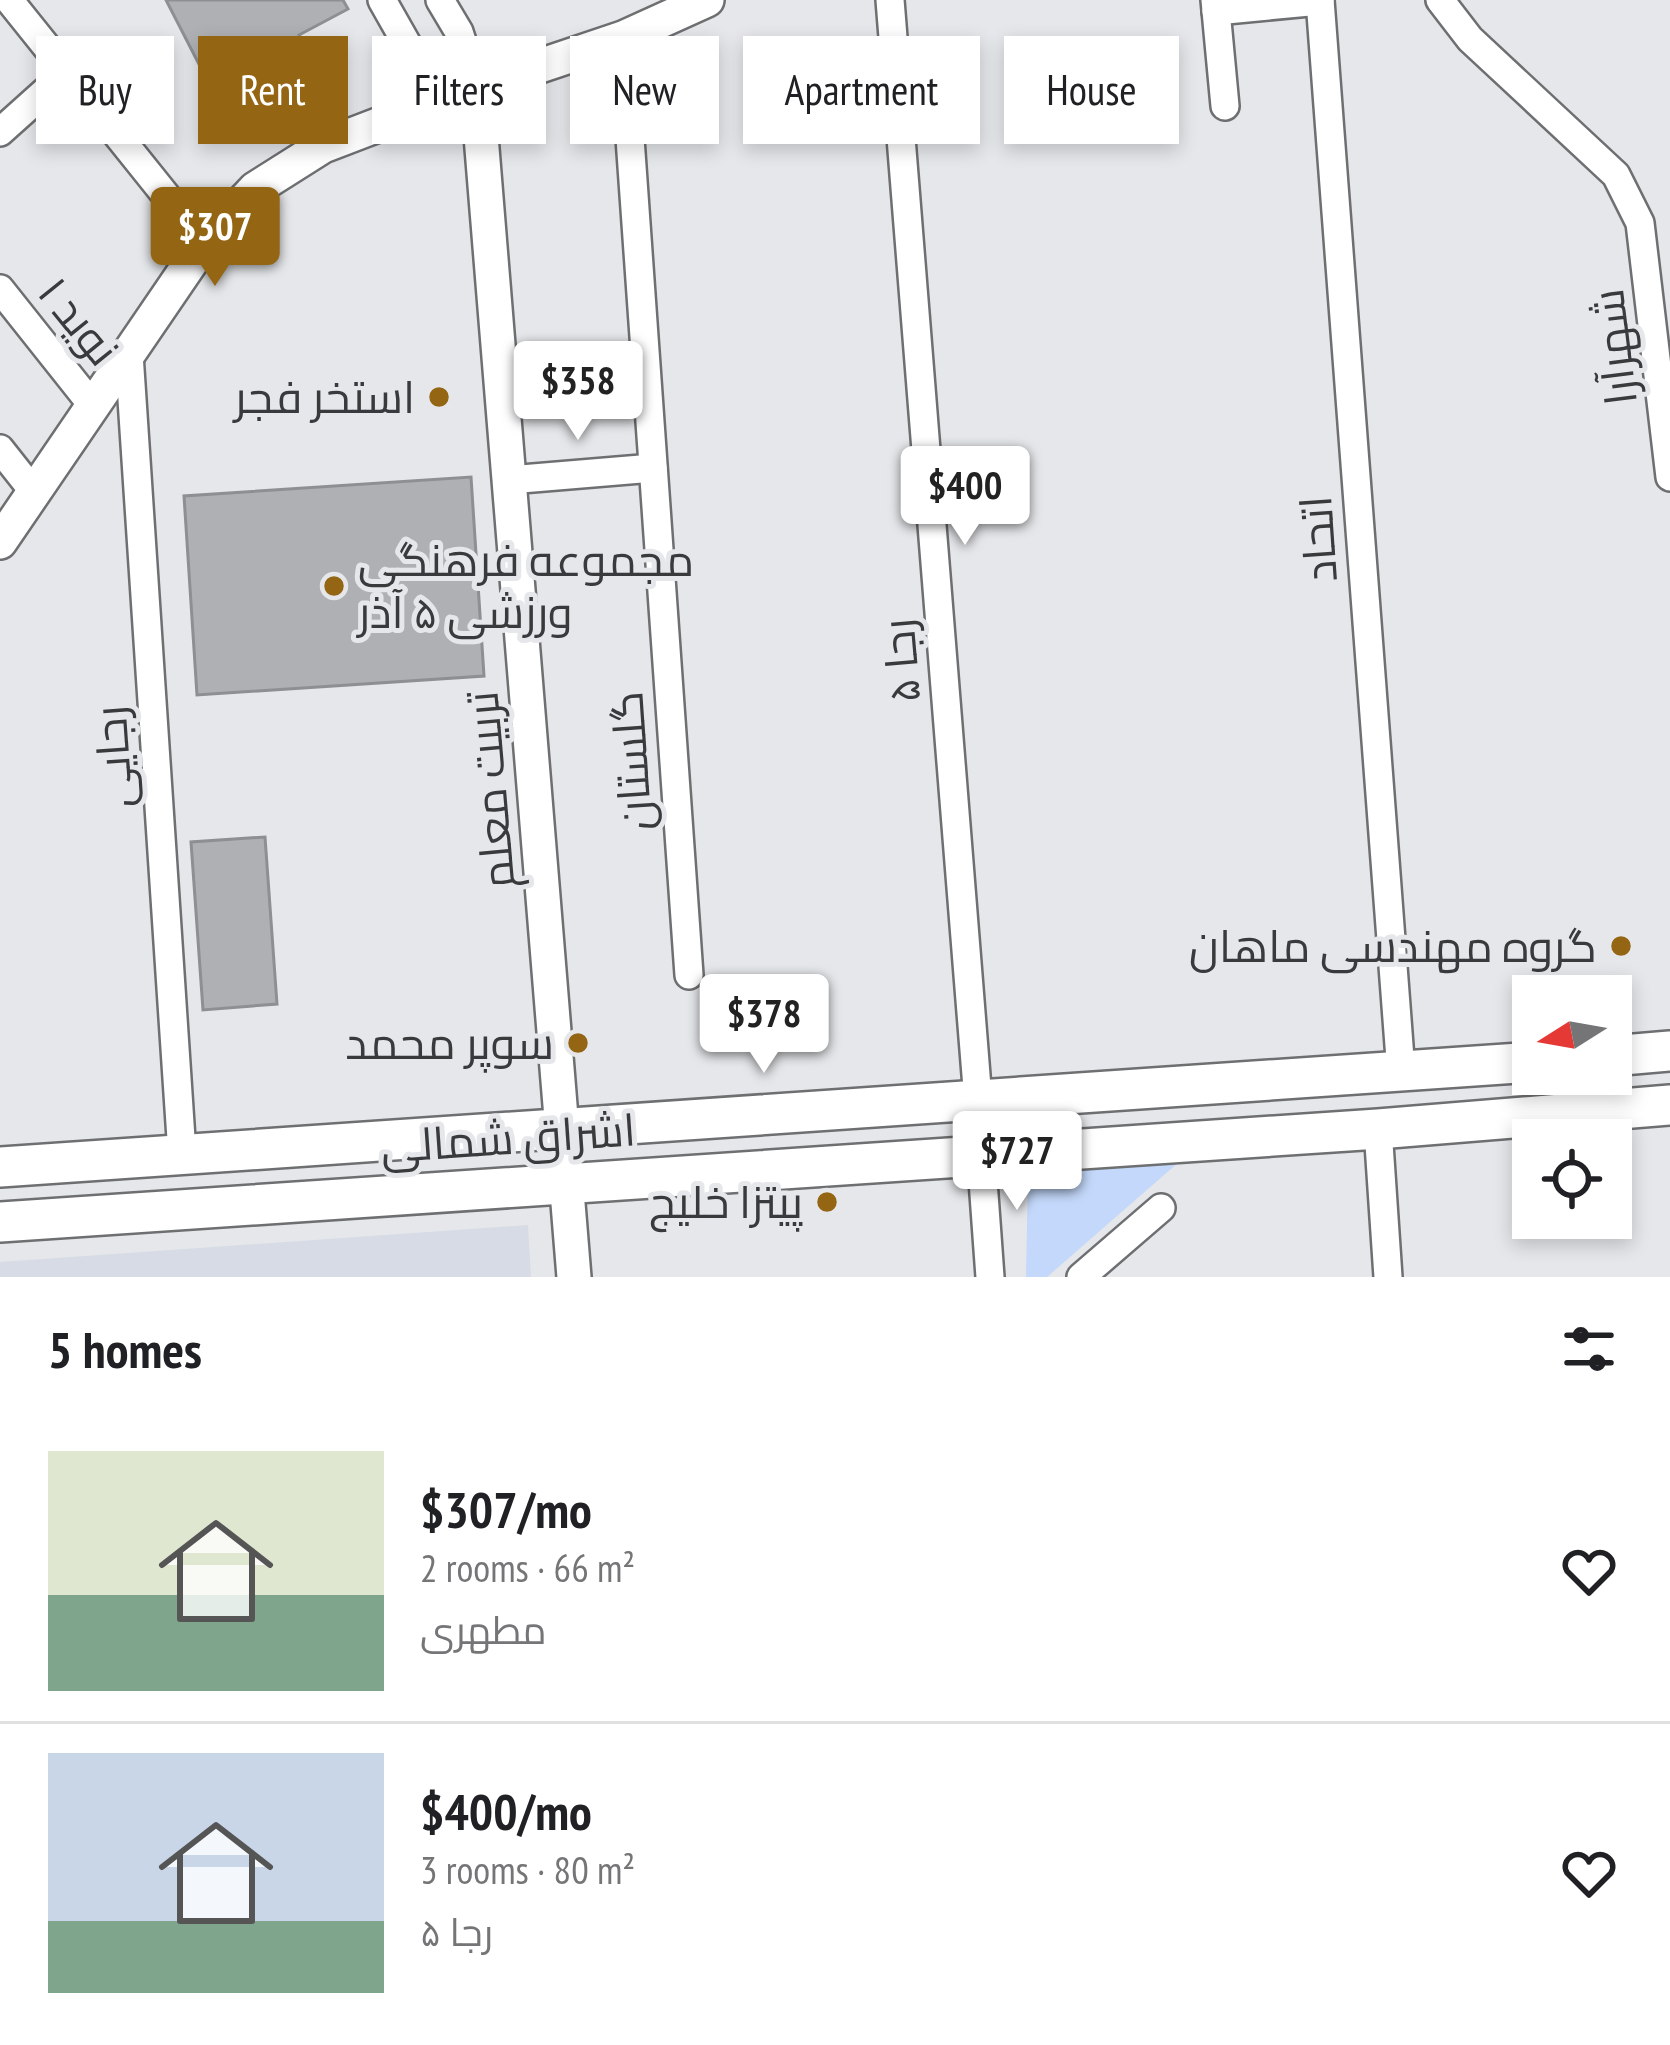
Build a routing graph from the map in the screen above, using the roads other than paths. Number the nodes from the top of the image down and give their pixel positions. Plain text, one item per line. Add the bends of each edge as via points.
1 (9, 0) edge
2 (382, 0) edge
3 (440, 0) edge
4 (890, 0) edge
5 (1440, 0) edge
6 (1320, 1) edge
7 (685, 5) edge
8 (1216, 5) edge
9 (38, 36) edge
10 (402, 36) edge
11 (460, 36) edge
12 (546, 64) edge
13 (36, 100) edge
14 (1225, 106) dead end
15 (372, 127) edge
16 (0, 132) edge
17 (125, 144) edge
18 (482, 144) edge
19 (629, 144) edge
20 (204, 243) junction
21 (0, 289) edge
22 (129, 354) junction
23 (93, 406) junction
24 (0, 449) edge
25 (1669, 459) edge
26 (653, 468) junction
27 (1670, 477) edge
28 (509, 481) junction
29 (34, 492) junction
30 (0, 542) edge
31 (688, 975) dead end
32 (1670, 1051) edge
33 (1632, 1054) edge
34 (1512, 1064) edge
35 (1400, 1072) junction
36 (978, 1100) junction
37 (1670, 1105) edge
38 (562, 1127) junction
39 (1378, 1129) junction
40 (981, 1153) junction
41 (182, 1154) junction
42 (0, 1167) edge
43 (565, 1182) junction
44 (1161, 1208) dead end
45 (0, 1222) edge
46 (574, 1277) edge
47 (990, 1277) edge
48 (1082, 1277) edge
49 (1388, 1277) edge

1 - 9 street
2 - 10 street
3 - 11 street
4 - 36 street, رجا ۵
5 - 25 street, شهرآرا via 1470,39 1616,175 1640,223
6 - 8 street
6 - 35 street, اتحاد
7 - 12 street via 623,38
8 - 14 street
13 - 16 street
15 - 20 street via 323,146 254,189
17 - 20 street
18 - 28 street, تربیت معلم
19 - 26 street, گلستان
20 - 22 street
21 - 23 street, نوید ۱
22 - 23 street
22 - 41 street, رجایی
23 - 29 street
24 - 29 street
25 - 27 street, شهرآرا
26 - 28 street
26 - 31 street, گلستان
28 - 38 street, تربیت معلم
29 - 30 street
32 - 33 main road
34 - 35 main road, اشراق شمالی
35 - 36 main road, اشراق شمالی
36 - 38 main road, اشراق شمالی
37 - 39 main road, اشراق شمالی
38 - 41 main road, اشراق شمالی
38 - 43 street, تربیت معلم
39 - 40 main road, اشراق شمالی
39 - 49 street
40 - 43 main road, اشراق شمالی
40 - 47 street
41 - 42 main road, اشراق شمالی
43 - 45 main road, اشراق شمالی
43 - 46 street
44 - 48 street

